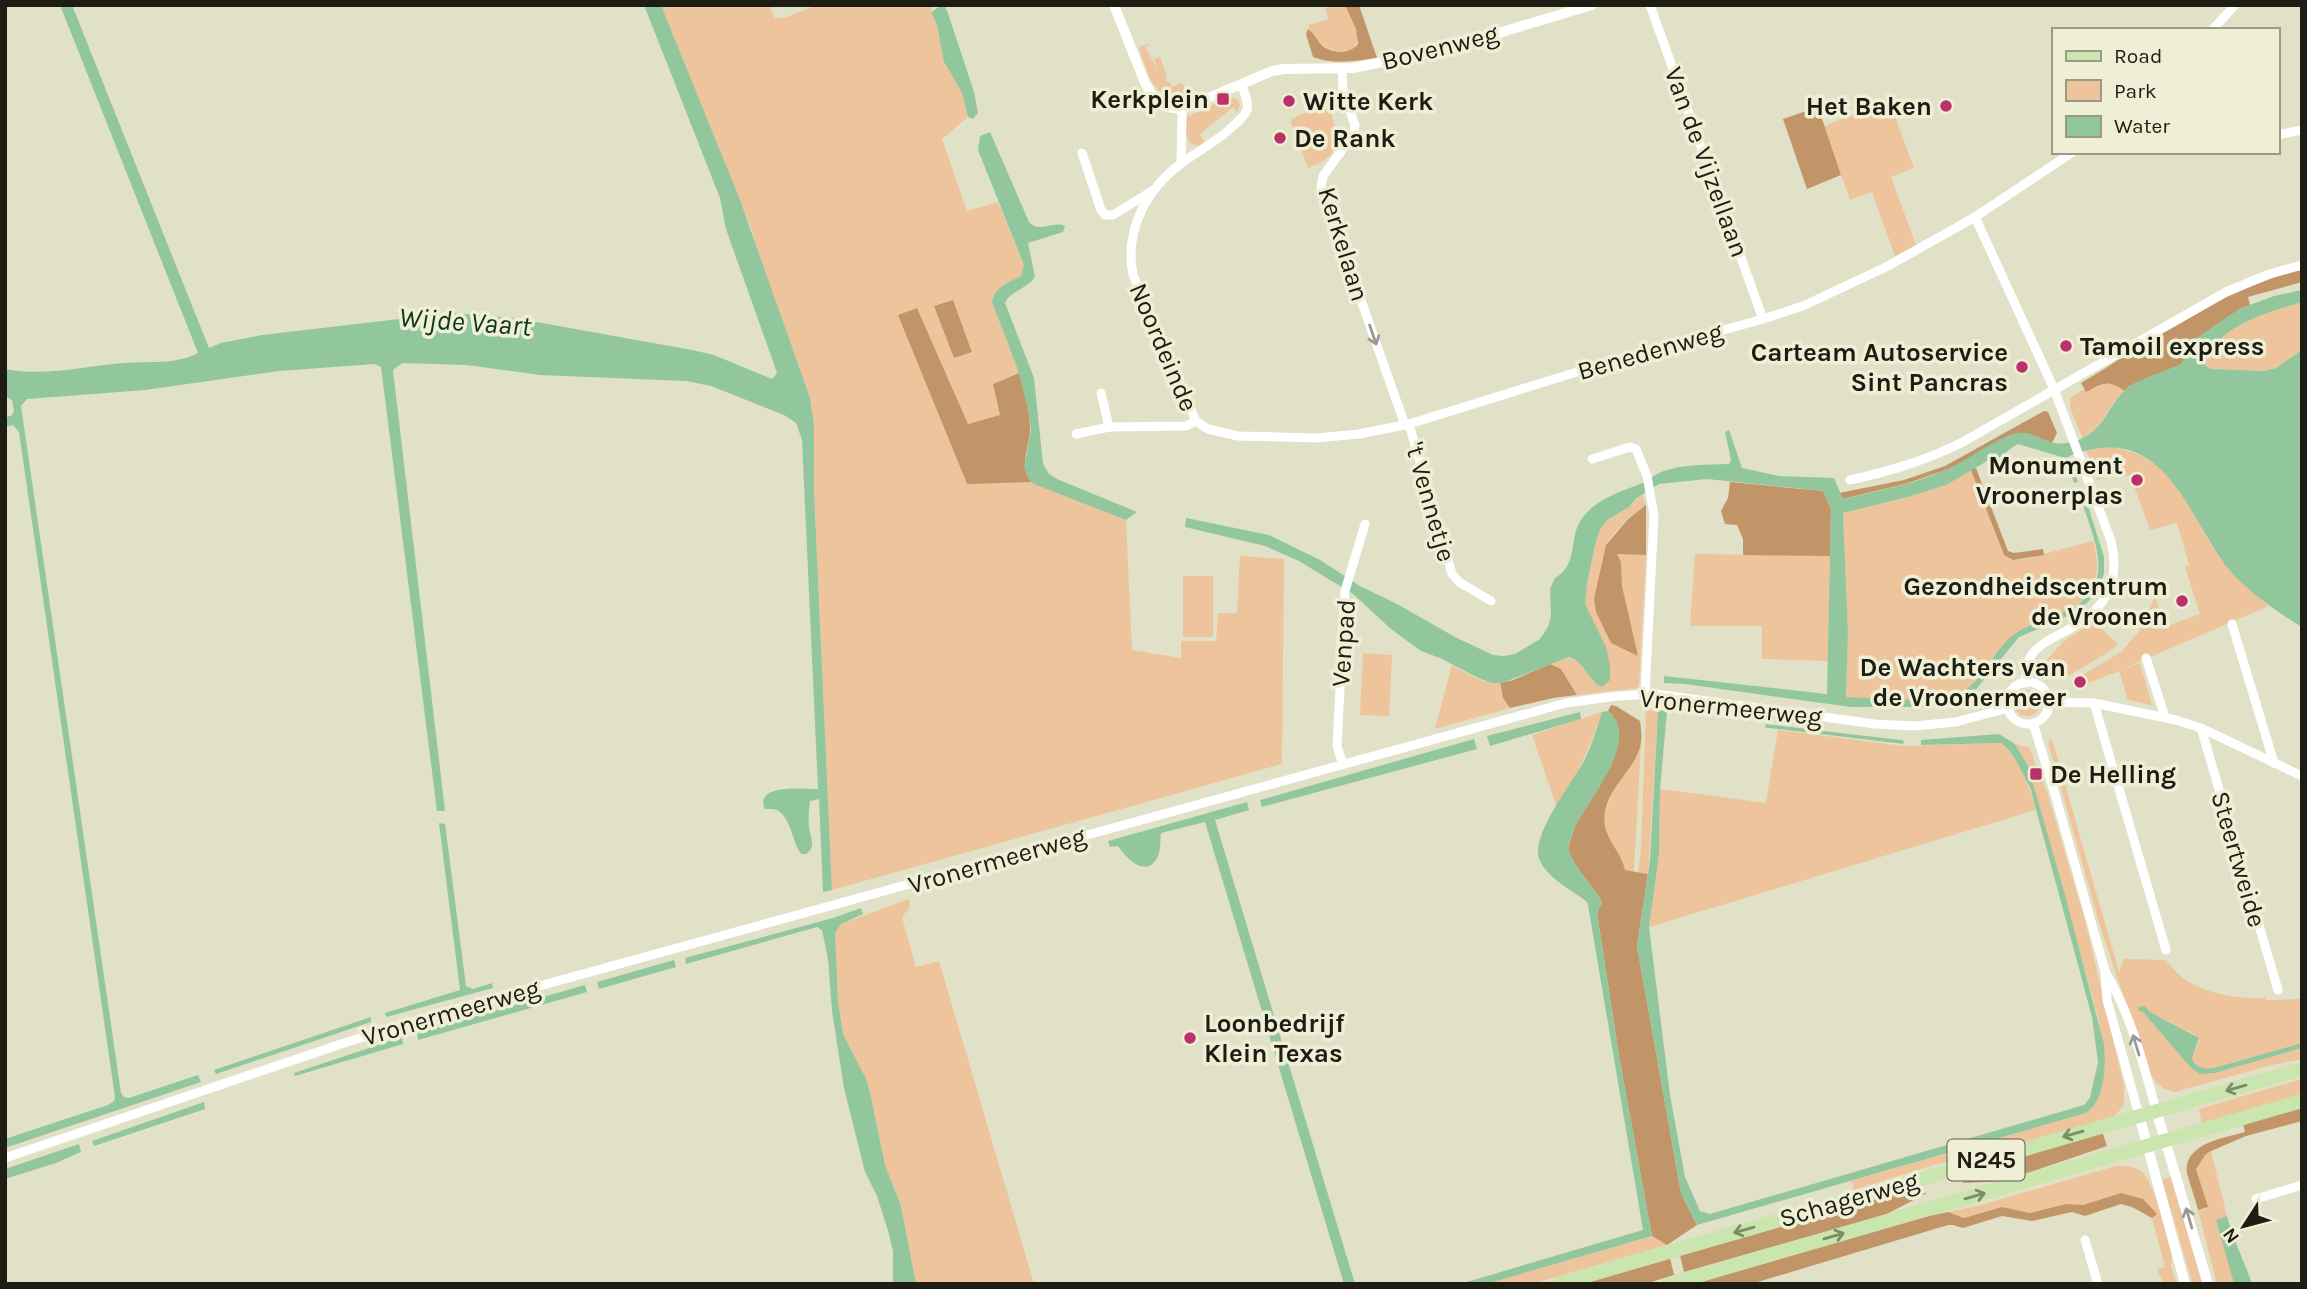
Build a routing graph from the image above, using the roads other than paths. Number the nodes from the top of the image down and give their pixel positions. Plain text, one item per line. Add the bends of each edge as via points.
1 (1114, 5) edge
2 (1592, 5) edge
3 (1650, 5) edge
4 (2235, 5) edge
5 (2214, 28) edge
6 (1342, 68) junction
7 (1241, 84) junction
8 (1182, 109) junction
9 (2302, 130) edge
10 (2279, 135) edge
11 (1082, 153) dead end
12 (2070, 154) edge
13 (1181, 163) junction
14 (1154, 191) junction
15 (1975, 217) junction
16 (2302, 265) edge
17 (1763, 319) junction
18 (2054, 389) junction
19 (1101, 393) dead end
20 (1196, 421) junction
21 (1407, 424) junction
22 (1109, 428) junction
23 (1076, 434) dead end
24 (1592, 459) dead end
25 (1850, 480) dead end
26 (1365, 524) dead end
27 (1491, 601) dead end
28 (2232, 624) dead end
29 (2146, 657) dead end
30 (2025, 682) junction
31 (1645, 694) junction
32 (2048, 702) junction
33 (2094, 703) junction
34 (2008, 708) junction
35 (2165, 717) junction
36 (2033, 723) junction
37 (2201, 728) junction
38 (2274, 763) junction
39 (1343, 764) junction
40 (2302, 776) edge
41 (2166, 950) dead end
42 (2105, 971) junction
43 (2278, 990) dead end
44 (2302, 1069) edge
45 (2302, 1101) edge
46 (2156, 1110) junction
47 (2139, 1115) junction
48 (2166, 1140) junction
49 (2147, 1146) junction
50 (5, 1158) edge
51 (2302, 1185) edge
52 (2256, 1199) dead end
53 (2085, 1240) dead end
54 (1558, 1284) edge
55 (1669, 1284) edge
56 (2098, 1284) edge
57 (2185, 1284) edge
58 (2208, 1284) edge

1 - 8 street via 1154,98 1166,107
2 - 6 street, Bovenweg via 1442,50
3 - 17 street, Van de Vijzellaan
4 - 5 street
6 - 7 street, Bovenweg via 1284,69
6 -> 21 street, Kerkelaan via 1343,92 1355,125 1353,135 1322,176 1321,187
7 - 8 street
7 - 13 street via 1247,102 1243,116
8 - 13 street
9 - 10 street
11 - 14 street, Noordeinde via 1105,215 1113,215
12 - 15 street, Benedenweg
13 - 14 street, Noordeinde
14 - 20 street, Noordeinde via 1132,232 1130,263
15 - 17 street, Benedenweg via 1888,266 1803,306
15 - 18 street
16 - 18 street via 2226,292
17 - 21 street, Benedenweg
18 - 25 street via 1929,458
18 - 30 street via 2112,541 2115,566 2106,597 2094,614 2035,651
19 - 22 street
20 - 21 street, Benedenweg via 1238,436 1283,438 1337,437
20 - 22 street, Noordeinde via 1186,426
21 - 27 street, 't Vennetje via 1452,574
22 - 23 street, Noordeinde
24 - 31 street via 1630,447 1636,449 1647,476 1654,515
26 - 39 street, Venpad via 1345,591 1337,746
28 - 38 street
29 - 35 street
30 - 32 street via 2041,687
30 - 34 street via 2011,692
31 - 34 street, Vronermeerweg via 1899,725 1956,722
31 - 39 street, Vronermeerweg via 1566,703
32 - 33 street
32 - 36 street via 2044,716
33 - 35 street
33 - 41 street
34 - 36 street via 2015,719
35 - 37 street
36 - 42 street
37 - 38 street
37 - 43 street, Steertweide
38 - 40 street
39 - 50 street, Vronermeerweg via 467,1006
46 -> 42 street via 2119,995
42 - 47 street via 2107,1000
44 -> 46 main road, Schagerweg / N245
45 - 48 main road, Schagerweg / N245
46 - 47 main road, Schagerweg / N245
46 - 48 street
47 - 49 street
47 -> 54 main road, Schagerweg / N245
48 - 49 main road, Schagerweg / N245
58 -> 48 street
55 -> 49 main road, Schagerweg / N245
49 - 57 street
51 - 52 street
53 - 56 street

